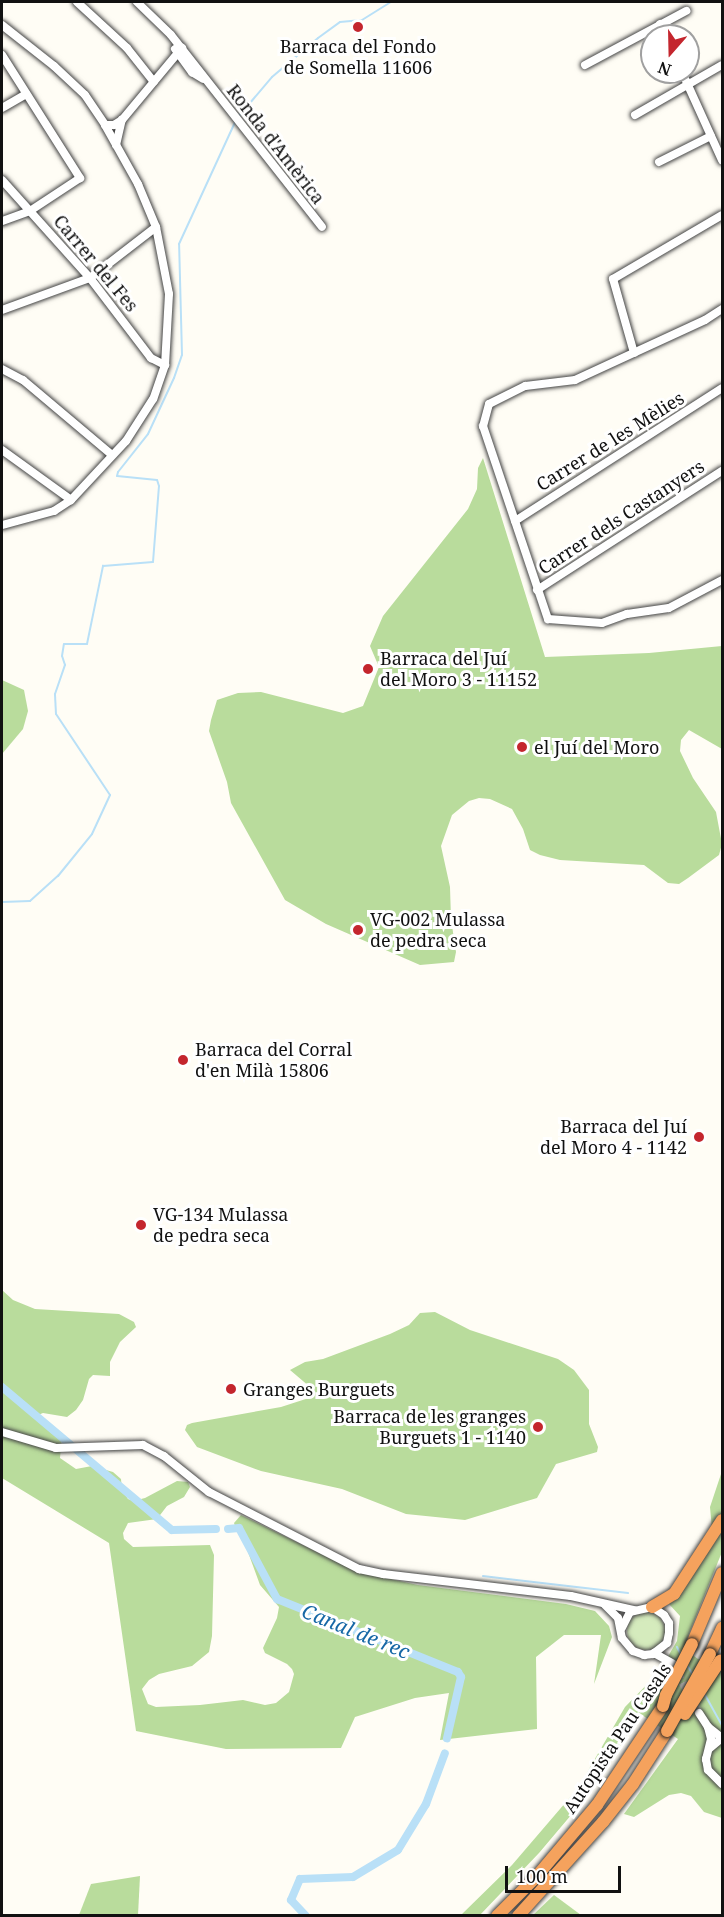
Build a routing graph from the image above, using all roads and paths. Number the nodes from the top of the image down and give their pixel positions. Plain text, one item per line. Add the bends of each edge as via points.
1 (77, 2) edge
2 (137, 2) edge
3 (686, 10) dead end
4 (660, 24) edge
5 (2, 25) edge
6 (640, 35) edge
7 (180, 50) junction
8 (2, 55) edge
9 (585, 65) dead end
10 (723, 65) edge
11 (154, 82) junction
12 (688, 85) junction
13 (27, 94) junction
14 (2, 108) edge
15 (635, 115) dead end
16 (122, 120) junction
17 (105, 125) junction
18 (711, 136) junction
19 (116, 145) junction
20 (722, 158) edge
21 (659, 162) dead end
22 (2, 180) edge
23 (30, 212) junction
24 (723, 215) edge
25 (2, 222) edge
26 (156, 227) junction
27 (322, 227) dead end
28 (90, 278) junction
29 (723, 309) edge
30 (2, 310) edge
31 (634, 353) junction
32 (165, 365) junction
33 (2, 369) edge
34 (723, 388) edge
35 (2, 450) edge
36 (112, 455) junction
37 (723, 471) edge
38 (71, 500) junction
39 (515, 521) junction
40 (2, 525) edge
41 (723, 580) edge
42 (537, 590) junction
43 (2, 1432) edge
44 (723, 1520) edge
45 (723, 1573) edge
46 (723, 1593) edge
47 (604, 1605) junction
48 (652, 1607) junction
49 (634, 1610) junction
50 (622, 1628) junction
51 (723, 1628) edge
52 (665, 1645) junction
53 (694, 1645) junction
54 (654, 1653) junction
55 (717, 1657) edge
56 (699, 1713) tunnel mouth
57 (708, 1727) junction
58 (723, 1738) edge
59 (710, 1748) junction
60 (723, 1784) edge
61 (497, 1916) edge
62 (518, 1916) edge

1 - 11 street via 127,48
2 - 7 street, Ronda d'Amèrica
3 - 4 street
5 - 17 street via 85,95
6 - 9 street
7 - 11 street
7 - 27 street, Ronda d'Amèrica via 192,72 206,81
8 - 13 street
10 - 12 street
11 - 16 street
12 - 15 street
12 - 18 street
13 - 14 street
13 - 23 street via 80,178
16 - 17 street
16 - 19 street
17 - 19 street
18 - 20 street
18 - 21 street
19 - 26 street
22 - 23 street, Carrer del Fes
23 - 25 street
23 - 28 street, Carrer del Fes
24 - 31 street via 613,279
26 - 28 street
26 - 32 street via 169,294
28 - 30 street
28 - 32 street, Carrer del Fes via 151,358
29 - 31 street
31 - 39 street via 575,380 525,386 489,404 483,426
32 - 36 street via 141,421
33 - 36 street via 23,380
34 - 39 street, Carrer de les Mèlies
35 - 38 street
36 - 38 street
37 - 42 street, Carrer dels Castanyers
38 - 40 street via 54,511
39 - 42 street
41 - 42 street via 669,608 627,614 602,623 548,620
43 - 47 street via 56,1448 150,1448 209,1492 359,1569 571,1596
44 - 48 highway via 674,1594
45 - 53 highway
46 - 53 highway, Autopista Pau Casals
47 - 49 street
47 - 50 street via 618,1618
48 - 49 street
48 - 52 street via 669,1623
49 - 50 street
50 - 54 street via 622,1638 633,1651
51 - 55 highway, Autopista Pau Casals
52 - 54 street
52 - 54 street via 672,1663
53 - 61 highway, Autopista Pau Casals, bridge via 663,1706 597,1805
55 - 62 highway, Autopista Pau Casals, bridge via 633,1784
56 - 57 street
57 - 58 street
57 - 59 street
58 - 59 street
59 - 60 street via 708,1770

